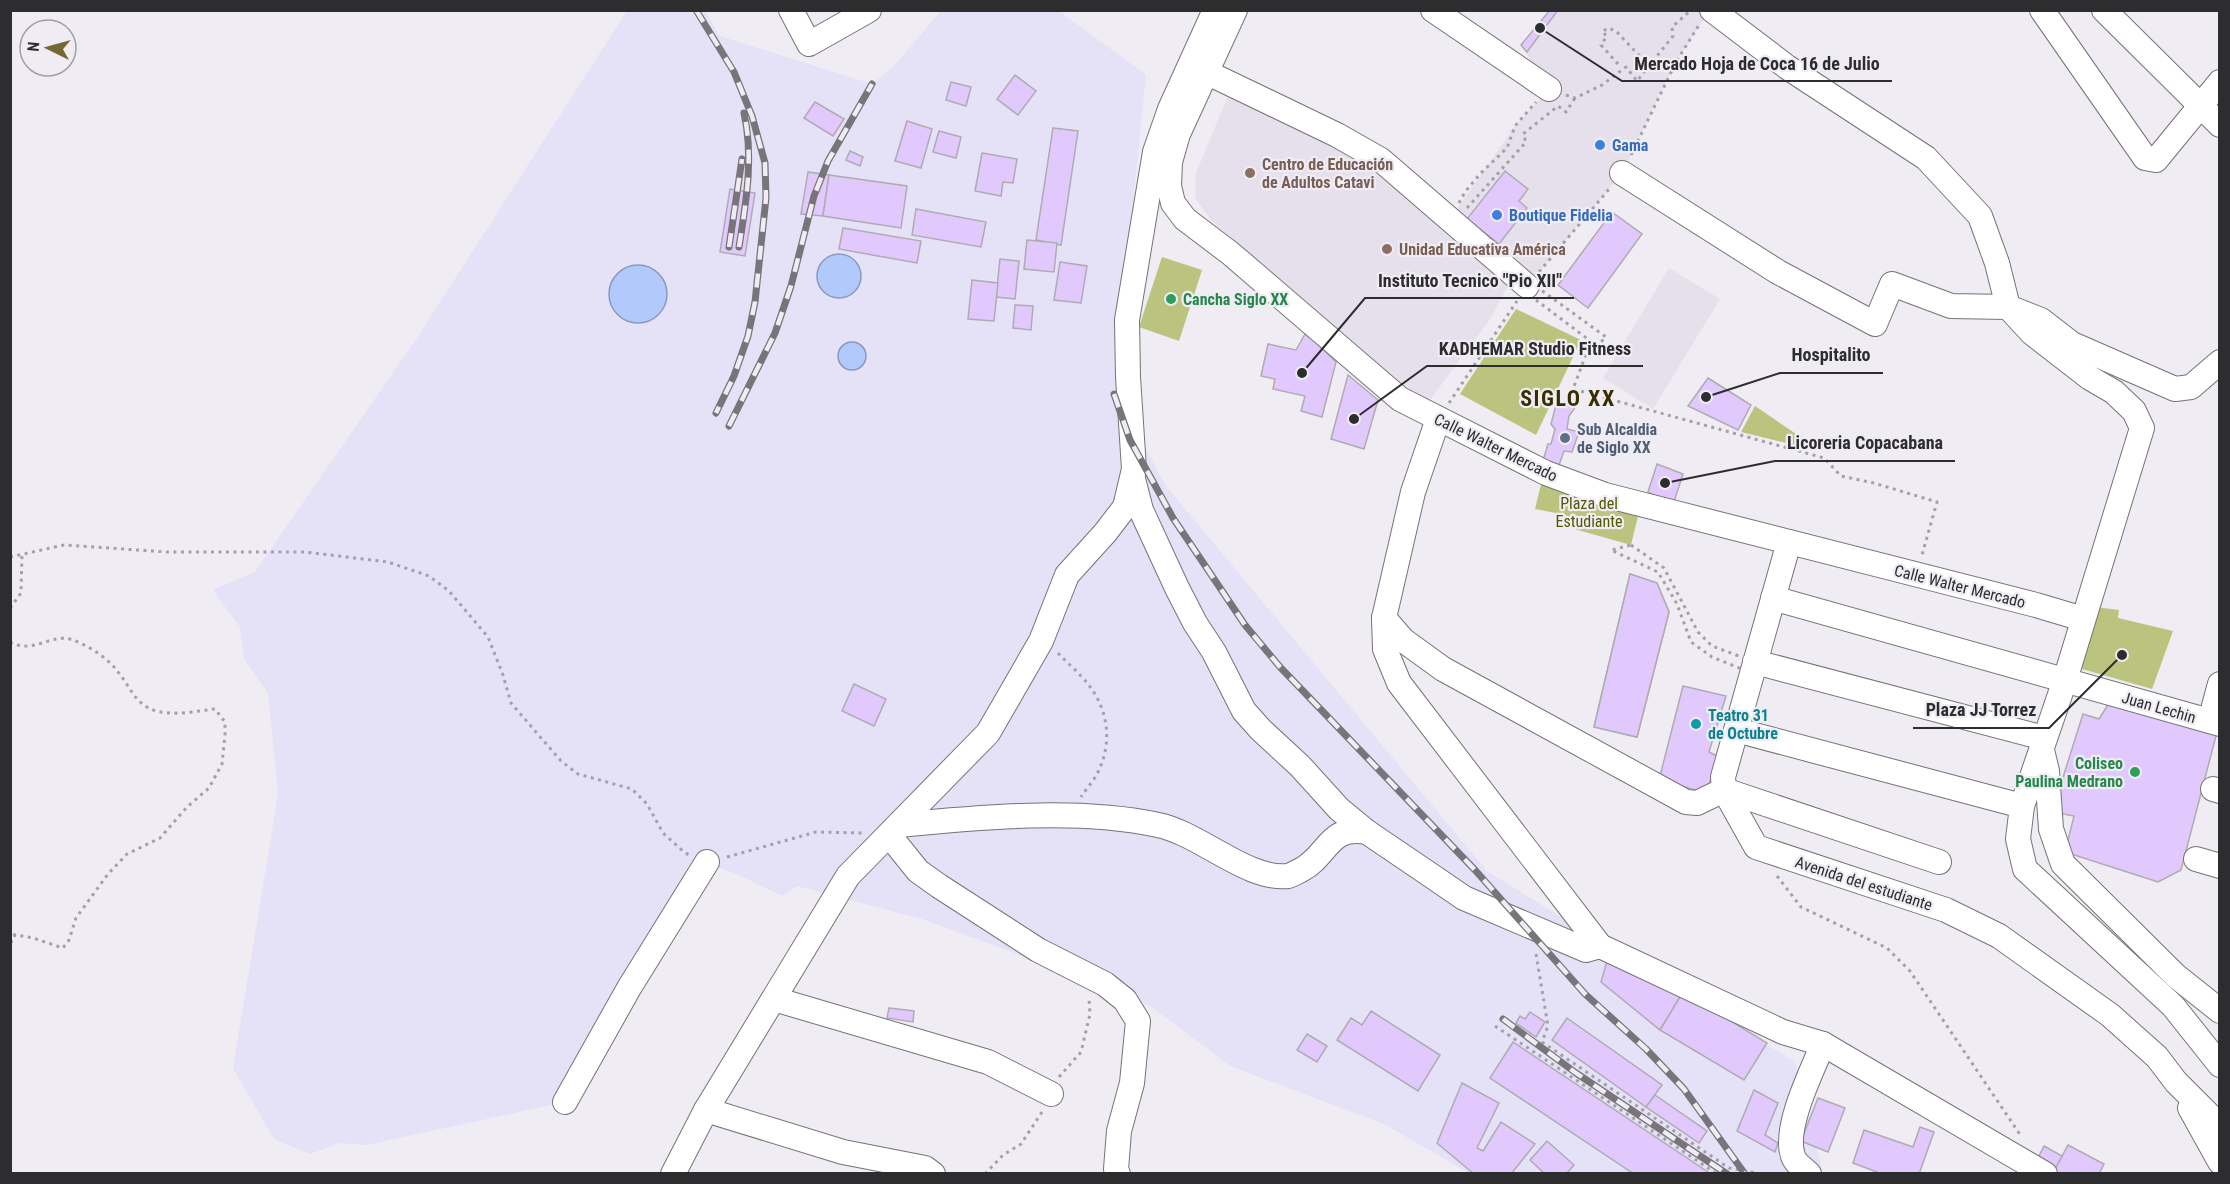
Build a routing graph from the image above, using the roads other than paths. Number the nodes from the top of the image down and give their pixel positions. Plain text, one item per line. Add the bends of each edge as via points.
1 (791, 10) edge
2 (869, 10) edge
3 (1215, 10) edge
4 (1235, 10) edge
5 (1433, 10) edge
6 (2042, 10) edge
7 (2104, 10) edge
8 (1708, 15) edge
9 (844, 17) edge
10 (1208, 73) junction
11 (2220, 82) edge
12 (1549, 89) road end
13 (2200, 105) junction
14 (2220, 125) edge
15 (1622, 173) road end
16 (1525, 289) road end
17 (2008, 307) junction
18 (2220, 362) edge
19 (1438, 420) junction
20 (1133, 476) junction
21 (1789, 542) junction
22 (1773, 598) junction
23 (1384, 618) junction
24 (2083, 619) junction
25 (1753, 667) junction
26 (2065, 680) junction
27 (2220, 684) edge
28 (2215, 722) edge
29 (1736, 730) junction
30 (2043, 742) junction
31 (1724, 790) junction
32 (2022, 806) junction
33 (894, 830) junction
34 (1367, 832) junction
35 (2196, 859) dead end
36 (707, 862) road end
37 (1939, 862) dead end
38 (2220, 866) edge
39 (1600, 946) junction
40 (774, 999) junction
41 (2220, 1011) edge
42 (1823, 1044) junction
43 (2220, 1065) edge
44 (2176, 1082) junction
45 (1051, 1094) dead end
46 (565, 1102) dead end
47 (706, 1110) junction
48 (2220, 1126) edge
49 (2220, 1162) edge
50 (2038, 1169) edge
51 (673, 1173) edge
52 (933, 1173) edge
53 (1118, 1173) edge
54 (1809, 1173) edge

1 - 9 street via 810,44
2 - 9 street
3 - 20 street via 1155,152 1138,244 1127,320
4 - 10 street, Calle Walter Mercado
5 - 12 street
6 - 13 street via 2145,158 2156,160
7 - 13 street
8 - 17 street via 1926,158 1980,216
10 - 16 street via 1381,160
10 - 19 street, Calle Walter Mercado via 1178,134 1170,186 1173,203 1185,219 1400,399
11 - 13 street
13 - 14 street
15 - 17 street via 1778,272 1875,324 1892,284 1951,306
17 - 18 street via 2041,320 2072,344 2175,389 2191,387
17 - 24 street via 2032,333 2114,392 2134,411 2142,428
19 - 21 street, Calle Walter Mercado via 1546,473 1605,495
19 - 23 street via 1413,492
20 - 33 street via 1125,507 1067,575 1041,641 988,733
20 - 34 street via 1141,510 1161,556 1244,711 1339,809
21 - 22 street
21 - 24 street, Calle Walter Mercado
22 - 25 street
22 - 26 street, Juan Lechin
23 - 31 street via 1403,640 1443,669 1686,802 1697,802
23 - 39 street via 1385,649 1399,683
24 - 26 street
25 - 29 street
25 - 30 street
26 - 28 street, Juan Lechin
26 - 30 street
27 - 28 street
29 - 31 street via 1723,777
29 - 32 street
30 - 32 street
30 - 41 street via 2051,829 2063,864 2176,976
31 - 37 street
31 - 44 street, Avenida del estudiante via 1756,847 1946,910 1999,936 2109,1015 2157,1057
32 - 43 street via 2018,839 2025,869 2173,1006
33 - 34 street via 995,817 1116,818 1161,825 1201,841 1241,865 1290,876 1312,864 1343,831
33 - 40 street via 848,876
33 - 53 street via 918,871 1038,950 1105,984 1125,1000 1138,1022 1132,1083 1119,1131
34 - 39 street via 1464,898 1586,950
35 - 38 street
36 - 46 street
39 - 42 street via 1783,1032
40 - 45 street via 988,1062
40 - 47 street
42 - 50 street
42 - 54 street via 1790,1138 1794,1159
44 - 48 street, Avenida del estudiante
44 - 49 street
47 - 51 street
47 - 52 street via 843,1152 925,1168

